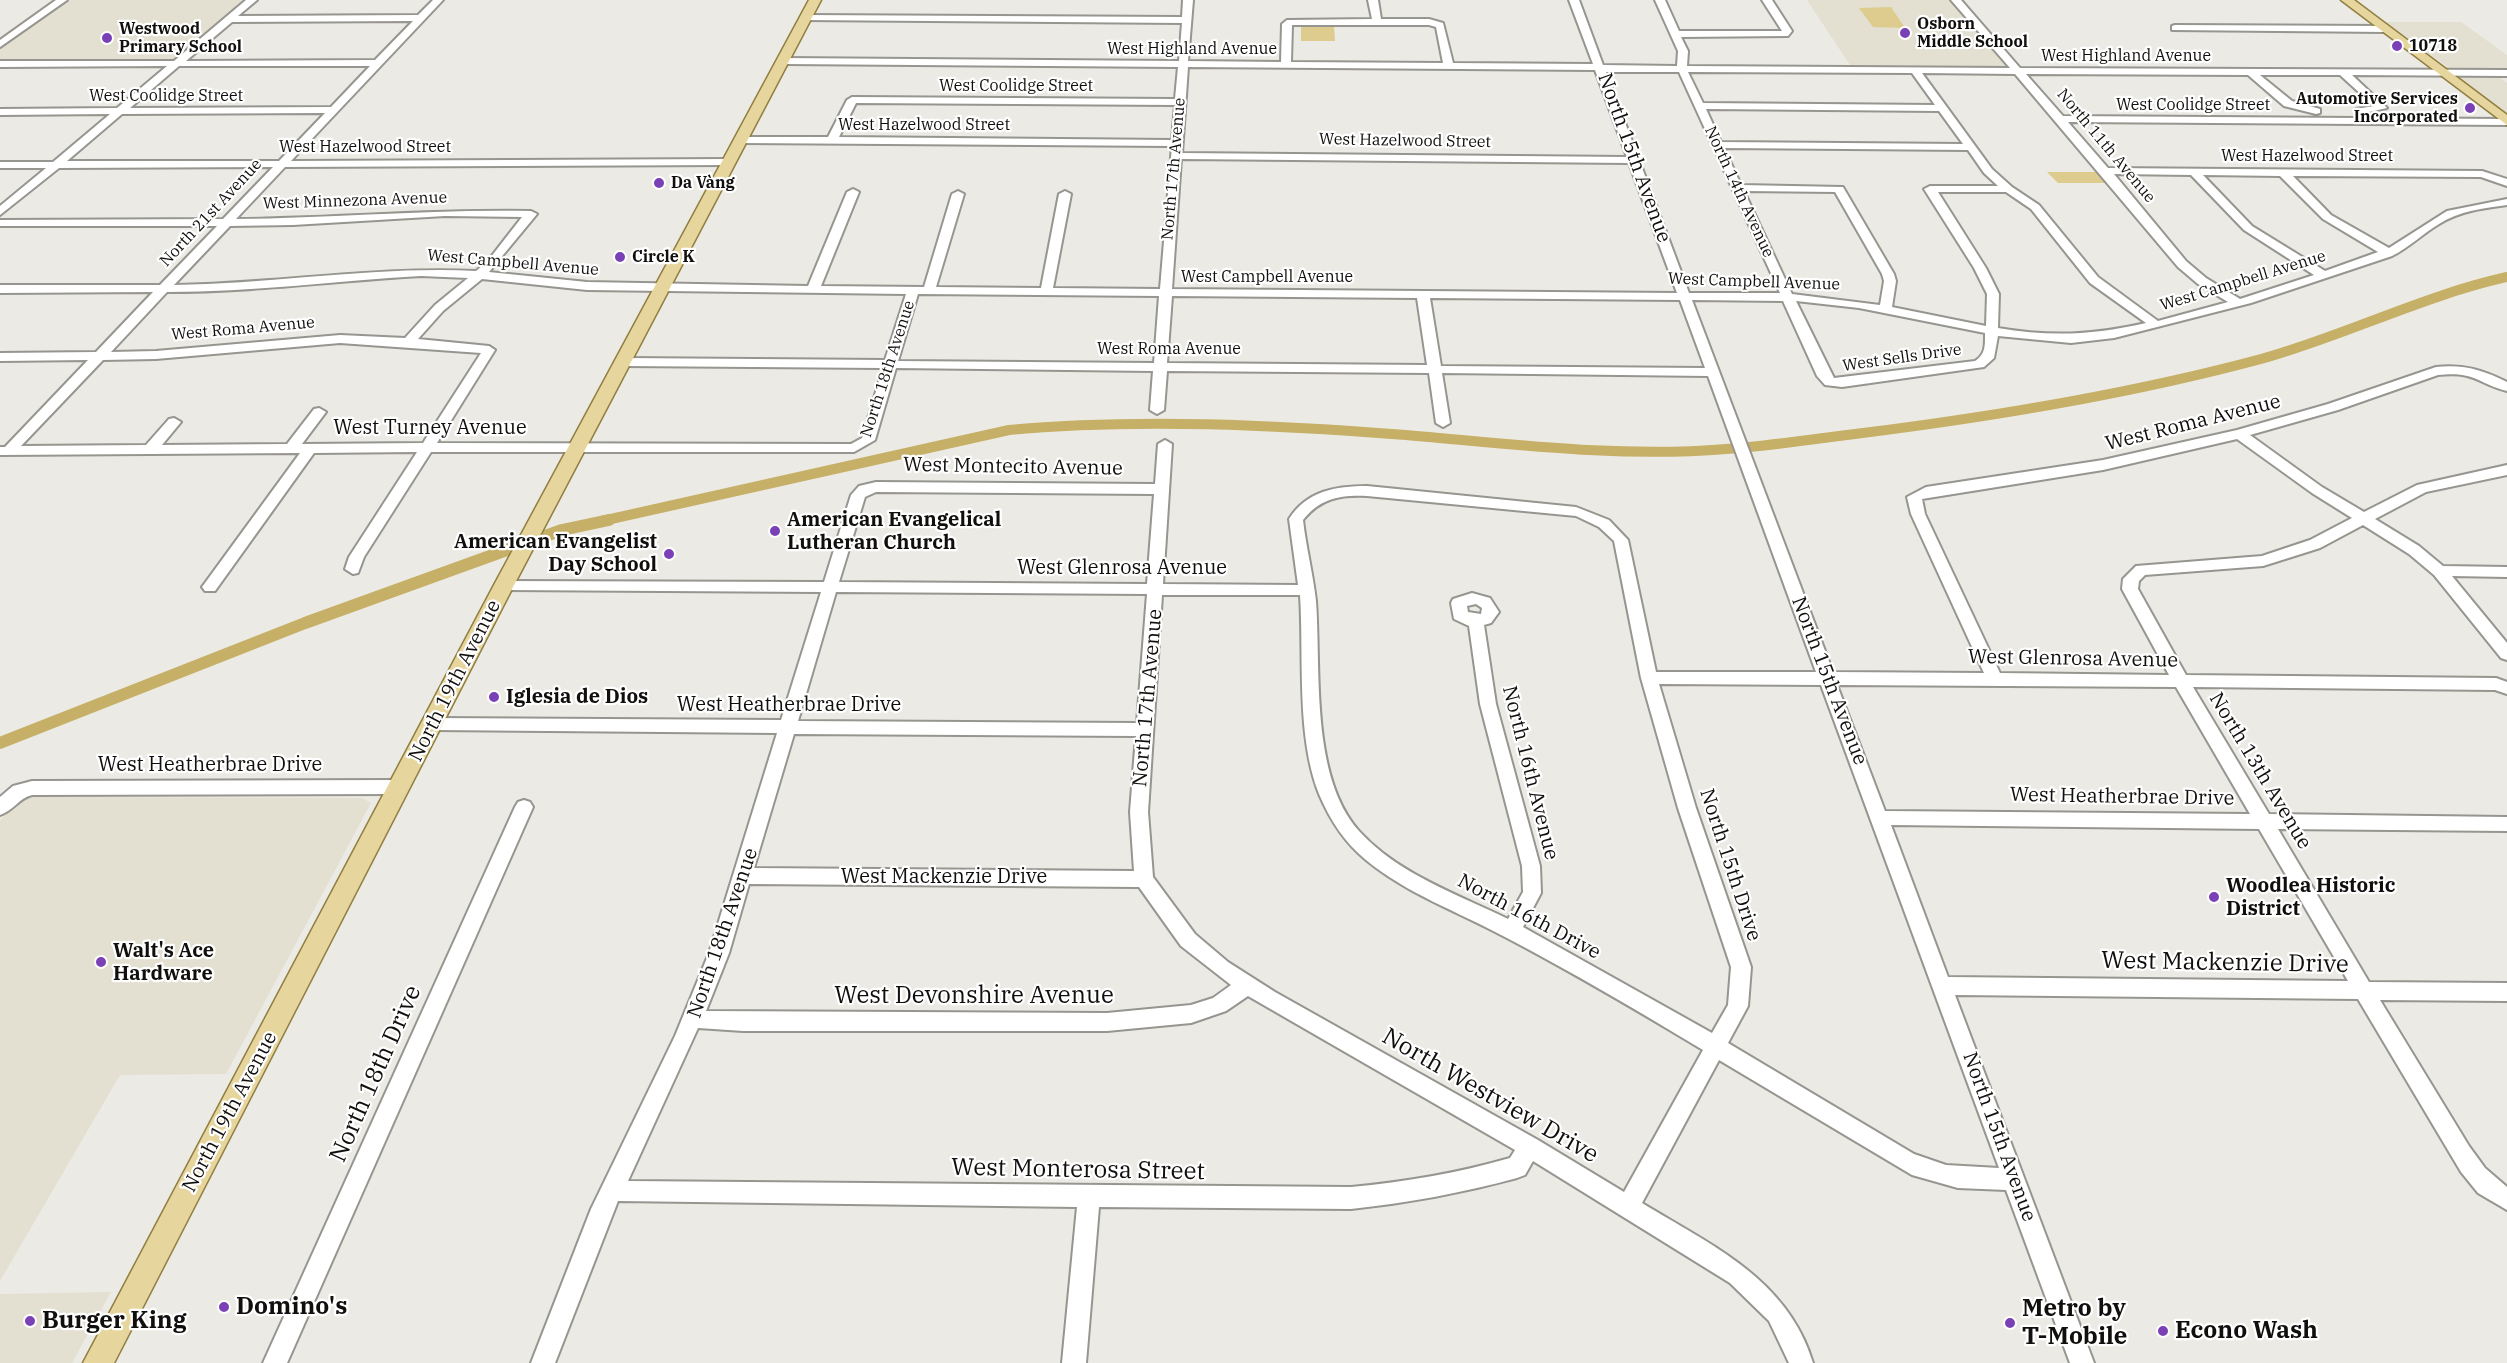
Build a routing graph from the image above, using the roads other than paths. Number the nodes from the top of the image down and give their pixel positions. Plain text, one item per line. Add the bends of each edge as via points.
1 (62, 0) edge
2 (252, 0) edge
3 (438, 0) edge
4 (815, 0) edge
5 (1188, 0) edge
6 (1373, 0) edge
7 (1574, 0) edge
8 (1660, 0) edge
9 (1767, 0) edge
10 (1956, 0) edge
11 (2348, 0) edge
12 (420, 18) junction
13 (805, 18) junction
14 (229, 19) junction
15 (1186, 20) junction
16 (1377, 22) junction
17 (2175, 28) dead end
18 (2386, 29) junction
19 (1676, 34) junction
20 (0, 44) edge
21 (783, 61) junction
22 (177, 63) junction
23 (378, 63) junction
24 (0, 64) edge
25 (1183, 64) junction
26 (1286, 65) junction
27 (1449, 66) junction
28 (1601, 68) junction
29 (1682, 69) junction
30 (1915, 70) junction
31 (2019, 71) junction
32 (2251, 72) junction
33 (2342, 72) junction
34 (2445, 73) junction
35 (2507, 73) edge
36 (1180, 102) junction
37 (1699, 106) junction
38 (1942, 108) junction
39 (332, 110) junction
40 (0, 111) edge
41 (120, 111) junction
42 (2059, 119) junction
43 (2507, 122) edge
44 (742, 140) junction
45 (832, 140) junction
46 (1177, 143) junction
47 (1718, 145) junction
48 (1971, 147) junction
49 (1176, 156) junction
50 (1635, 160) junction
51 (730, 162) junction
52 (57, 164) junction
53 (280, 164) junction
54 (0, 165) edge
55 (2105, 171) junction
56 (2194, 172) junction
57 (2284, 172) junction
58 (2507, 183) edge
59 (1738, 188) junction
60 (2008, 189) junction
61 (853, 192) dead end
62 (958, 194) dead end
63 (1065, 194) dead end
64 (2507, 202) edge
65 (0, 212) edge
66 (227, 222) junction
67 (0, 223) edge
68 (2388, 253) junction
69 (2322, 274) junction
70 (480, 275) junction
71 (663, 288) junction
72 (0, 289) edge
73 (162, 290) junction
74 (813, 290) junction
75 (913, 290) junction
76 (929, 291) junction
77 (1046, 292) junction
78 (1164, 293) junction
79 (1423, 295) junction
80 (1685, 296) junction
81 (1787, 297) junction
82 (2238, 303) junction
83 (1886, 308) junction
84 (2156, 325) junction
85 (1992, 329) junction
86 (408, 342) junction
87 (98, 356) junction
88 (0, 357) edge
89 (624, 362) junction
90 (891, 364) junction
91 (1159, 367) junction
92 (1434, 369) junction
93 (1714, 372) junction
94 (1829, 384) joint
95 (2507, 387) edge
96 (1157, 411) dead end
97 (319, 412) dead end
98 (174, 422) dead end
99 (1443, 423) dead end
100 (2240, 434) junction
101 (1165, 444) dead end
102 (861, 446) joint
103 (579, 447) junction
104 (426, 448) junction
105 (152, 449) junction
106 (291, 449) junction
107 (310, 449) junction
108 (5, 451) edge
109 (2507, 470) edge
110 (864, 489) joint
111 (1162, 489) junction
112 (1325, 495) joint
113 (2365, 519) junction
114 (353, 569) dead end
115 (2439, 571) junction
116 (2507, 572) edge
117 (504, 585) junction
118 (210, 587) dead end
119 (830, 587) junction
120 (1156, 589) junction
121 (1307, 590) junction
122 (1476, 621) dead end
123 (2507, 654) edge
124 (1649, 678) junction
125 (1828, 678) junction
126 (1995, 679) junction
127 (2181, 681) junction
128 (2503, 684) edge
129 (433, 724) junction
130 (789, 728) junction
131 (1146, 730) junction
132 (400, 787) junction
133 (524, 807) dead end
134 (0, 808) edge
135 (1881, 818) junction
136 (2264, 821) junction
137 (2507, 824) edge
138 (744, 876) junction
139 (1144, 879) junction
140 (1512, 930) junction
141 (1248, 985) junction
142 (1943, 986) junction
143 (2363, 990) junction
144 (2507, 992) edge
145 (693, 1019) junction
146 (1716, 1047) junction
147 (1530, 1147) junction
148 (2014, 1179) junction
149 (612, 1189) junction
150 (1089, 1197) junction
151 (2504, 1198) edge
152 (1628, 1206) junction
153 (98, 1363) edge
154 (275, 1363) edge
155 (543, 1363) edge
156 (1074, 1363) edge
157 (1801, 1363) edge
158 (2082, 1363) edge

1 - 20 street
2 - 14 street
3 - 12 street, North 21st Avenue
4 - 13 main road, North 19th Avenue
5 - 15 street, North 17th Avenue
6 - 16 street
7 - 28 street, North 15th Avenue
8 - 19 street, North 14th Avenue
9 - 19 street via 1787,31 1785,34
10 - 31 street, North 11th Avenue
11 - 18 main road
12 - 14 street
12 - 23 street, North 21st Avenue
13 - 15 street
13 - 21 main road, North 19th Avenue
14 - 22 street
15 - 25 street, North 17th Avenue
16 - 26 street via 1290,22
16 - 27 street via 1437,23
17 - 18 street
18 - 34 main road
19 - 29 street, North 14th Avenue via 1683,51
21 - 25 street, West Highland Avenue
21 - 44 main road, North 19th Avenue
22 - 23 street
22 - 24 street
22 - 41 street
23 - 39 street, North 21st Avenue
25 - 26 street, West Highland Avenue
25 - 36 street, North 17th Avenue
26 - 27 street, West Highland Avenue
27 - 28 street, West Highland Avenue
28 - 29 street, West Highland Avenue
28 - 50 street, North 15th Avenue
29 - 30 street, West Highland Avenue
29 - 37 street, North 14th Avenue
30 - 31 street, West Highland Avenue
30 - 38 street
31 - 32 street, West Highland Avenue
31 - 42 street, North 11th Avenue
32 - 33 street, West Highland Avenue
32 - 33 street via 2288,105 2300,110 2381,110
33 - 34 street, West Highland Avenue
34 - 35 street, West Highland Avenue
34 - 43 main road
36 - 45 street, West Coolidge Street via 852,100
36 - 46 street, North 17th Avenue
37 - 38 street
37 - 47 street, North 14th Avenue
38 - 48 street
39 - 41 street, West Coolidge Street
39 - 53 street, North 21st Avenue
40 - 41 street, West Coolidge Street
41 - 52 street
42 - 43 street, West Coolidge Street
42 - 55 street, North 11th Avenue
44 - 45 street, West Hazelwood Street
44 - 51 main road, North 19th Avenue
45 - 46 street, West Hazelwood Street
46 - 49 street, North 17th Avenue
47 - 48 street
47 - 59 street, North 14th Avenue
48 - 60 street via 1988,171
49 - 50 street, West Hazelwood Street
49 - 78 street, North 17th Avenue
50 - 80 street, North 15th Avenue
51 - 53 street, West Hazelwood Street
51 - 71 main road, North 19th Avenue
52 - 53 street, West Hazelwood Street
52 - 54 street, West Hazelwood Street
52 - 65 street
53 - 66 street, North 21st Avenue
55 - 56 street, West Hazelwood Street
55 - 82 street, North 11th Avenue via 2182,264
56 - 57 street, West Hazelwood Street
56 - 69 street via 2248,228
57 - 58 street, West Hazelwood Street via 2482,174
57 - 68 street via 2327,217
59 - 81 street, North 14th Avenue
59 - 83 street via 1839,189 1888,274
60 - 84 street via 2035,207 2094,280
60 - 85 street, West Sells Drive via 1930,189 1993,294
61 - 74 street
62 - 76 street, North 18th Avenue
63 - 77 street
64 - 68 street, West Campbell Avenue via 2433,222 2405,246
66 - 67 street, West Minnezona Avenue
66 - 70 street, West Minnezona Avenue via 531,213
66 - 73 street, North 21st Avenue
68 - 69 street, West Campbell Avenue
69 - 82 street, West Campbell Avenue
70 - 71 street, West Campbell Avenue via 587,286
70 - 73 street, West Campbell Avenue via 391,273 232,288
70 - 86 street via 439,308
71 - 74 street, West Campbell Avenue
71 - 89 main road, North 19th Avenue
72 - 73 street, West Campbell Avenue
73 - 87 street, North 21st Avenue
74 - 75 street, West Campbell Avenue
75 - 76 street, West Campbell Avenue
75 - 90 street, North 18th Avenue
76 - 77 street, West Campbell Avenue
77 - 78 street, West Campbell Avenue
78 - 79 street, West Campbell Avenue
78 - 91 street, North 17th Avenue
79 - 80 street, West Campbell Avenue
79 - 92 street
80 - 81 street, West Campbell Avenue
80 - 93 street, North 15th Avenue
81 - 83 street, West Campbell Avenue
81 - 94 street, North 14th Avenue
82 - 84 street, West Campbell Avenue
83 - 85 street, West Campbell Avenue
84 - 85 street, West Campbell Avenue via 2072,339
85 - 94 street, West Sells Drive via 1991,350 1979,364
86 - 87 street, West Roma Avenue via 340,339 205,352
86 - 104 street, West Roma Avenue via 489,350
87 - 88 street, West Roma Avenue
87 - 108 street, North 21st Avenue
89 - 90 street, West Roma Avenue
89 - 103 main road, North 19th Avenue
90 - 91 street, West Roma Avenue
90 - 102 street, North 18th Avenue via 868,440
91 - 92 street, West Roma Avenue
91 - 96 street, North 17th Avenue
92 - 93 street, West Roma Avenue
92 - 99 street
93 - 125 street, North 15th Avenue
95 - 100 street, West Roma Avenue via 2477,372 2436,371
97 - 106 street
98 - 105 street
100 - 113 street
100 - 126 street, West Roma Avenue via 2103,465 1914,496 1917,514
101 - 111 street, North 17th Avenue
102 - 103 street, West Turney Avenue
103 - 104 street, West Turney Avenue
103 - 117 main road, North 19th Avenue
104 - 107 street, West Turney Avenue
104 - 114 street
105 - 106 street, West Turney Avenue
105 - 108 street, West Turney Avenue
106 - 107 street, West Turney Avenue
107 - 118 street
109 - 113 street via 2422,489
110 - 111 street, West Montecito Avenue
110 - 119 street, North 18th Avenue via 858,495
111 - 120 street, North 17th Avenue
112 - 121 street, North 16th Drive via 1306,505 1296,519
112 - 124 street, North 15th Drive via 1367,491 1568,510 1604,523 1620,540
113 - 115 street
113 - 127 street, North 13th Avenue via 2315,544 2263,561 2155,568 2135,574 2130,589 2133,599
115 - 116 street
115 - 123 street
117 - 119 street, West Glenrosa Avenue
117 - 129 main road, North 19th Avenue
119 - 120 street, West Glenrosa Avenue
119 - 130 street, North 18th Avenue
120 - 121 street, West Glenrosa Avenue
120 - 131 street, North 17th Avenue
121 - 140 street, North 16th Drive via 1318,755 1338,815 1389,866
122 - 140 street, North 16th Avenue via 1488,705 1531,866 1532,893
124 - 125 street, West Glenrosa Avenue
124 - 146 street, North 15th Drive via 1687,808 1741,967 1738,1006
125 - 126 street, West Glenrosa Avenue
125 - 135 street, North 15th Avenue
126 - 127 street, West Glenrosa Avenue
127 - 128 street, West Glenrosa Avenue
127 - 136 street, North 13th Avenue
129 - 130 street, West Heatherbrae Drive
129 - 132 main road, North 19th Avenue
130 - 131 street, West Heatherbrae Drive
130 - 138 street, North 18th Avenue
131 - 139 street, North 17th Avenue via 1139,812
132 - 134 street, West Heatherbrae Drive via 32,788 19,791
132 - 153 main road, North 19th Avenue
133 - 154 street, North 18th Drive
135 - 136 street, West Heatherbrae Drive
135 - 142 street, North 15th Avenue
136 - 137 street, West Heatherbrae Drive
136 - 143 street, North 13th Avenue
138 - 139 street, West Mackenzie Drive
138 - 145 street, North 18th Avenue
139 - 141 street, North Westview Drive via 1188,940
140 - 146 street, North 16th Drive
141 - 145 street, West Devonshire Avenue via 1220,1005 1191,1014 1107,1022
141 - 147 street, North Westview Drive
142 - 143 street, West Mackenzie Drive
142 - 148 street, North 15th Avenue
143 - 144 street, West Mackenzie Drive
143 - 151 street, North 13th Avenue via 2477,1175
145 - 149 street, North 18th Avenue
146 - 148 street, North 16th Drive via 1929,1173 1953,1179
146 - 152 street, North 15th Drive
147 - 150 street, West Monterosa Street via 1517,1167 1397,1194 1292,1199
147 - 152 street, North Westview Drive
148 - 158 street, North 15th Avenue
149 - 150 street, West Monterosa Street
149 - 155 street, North 18th Avenue
150 - 156 street
152 - 157 street, North Westview Drive via 1738,1275 1777,1313

